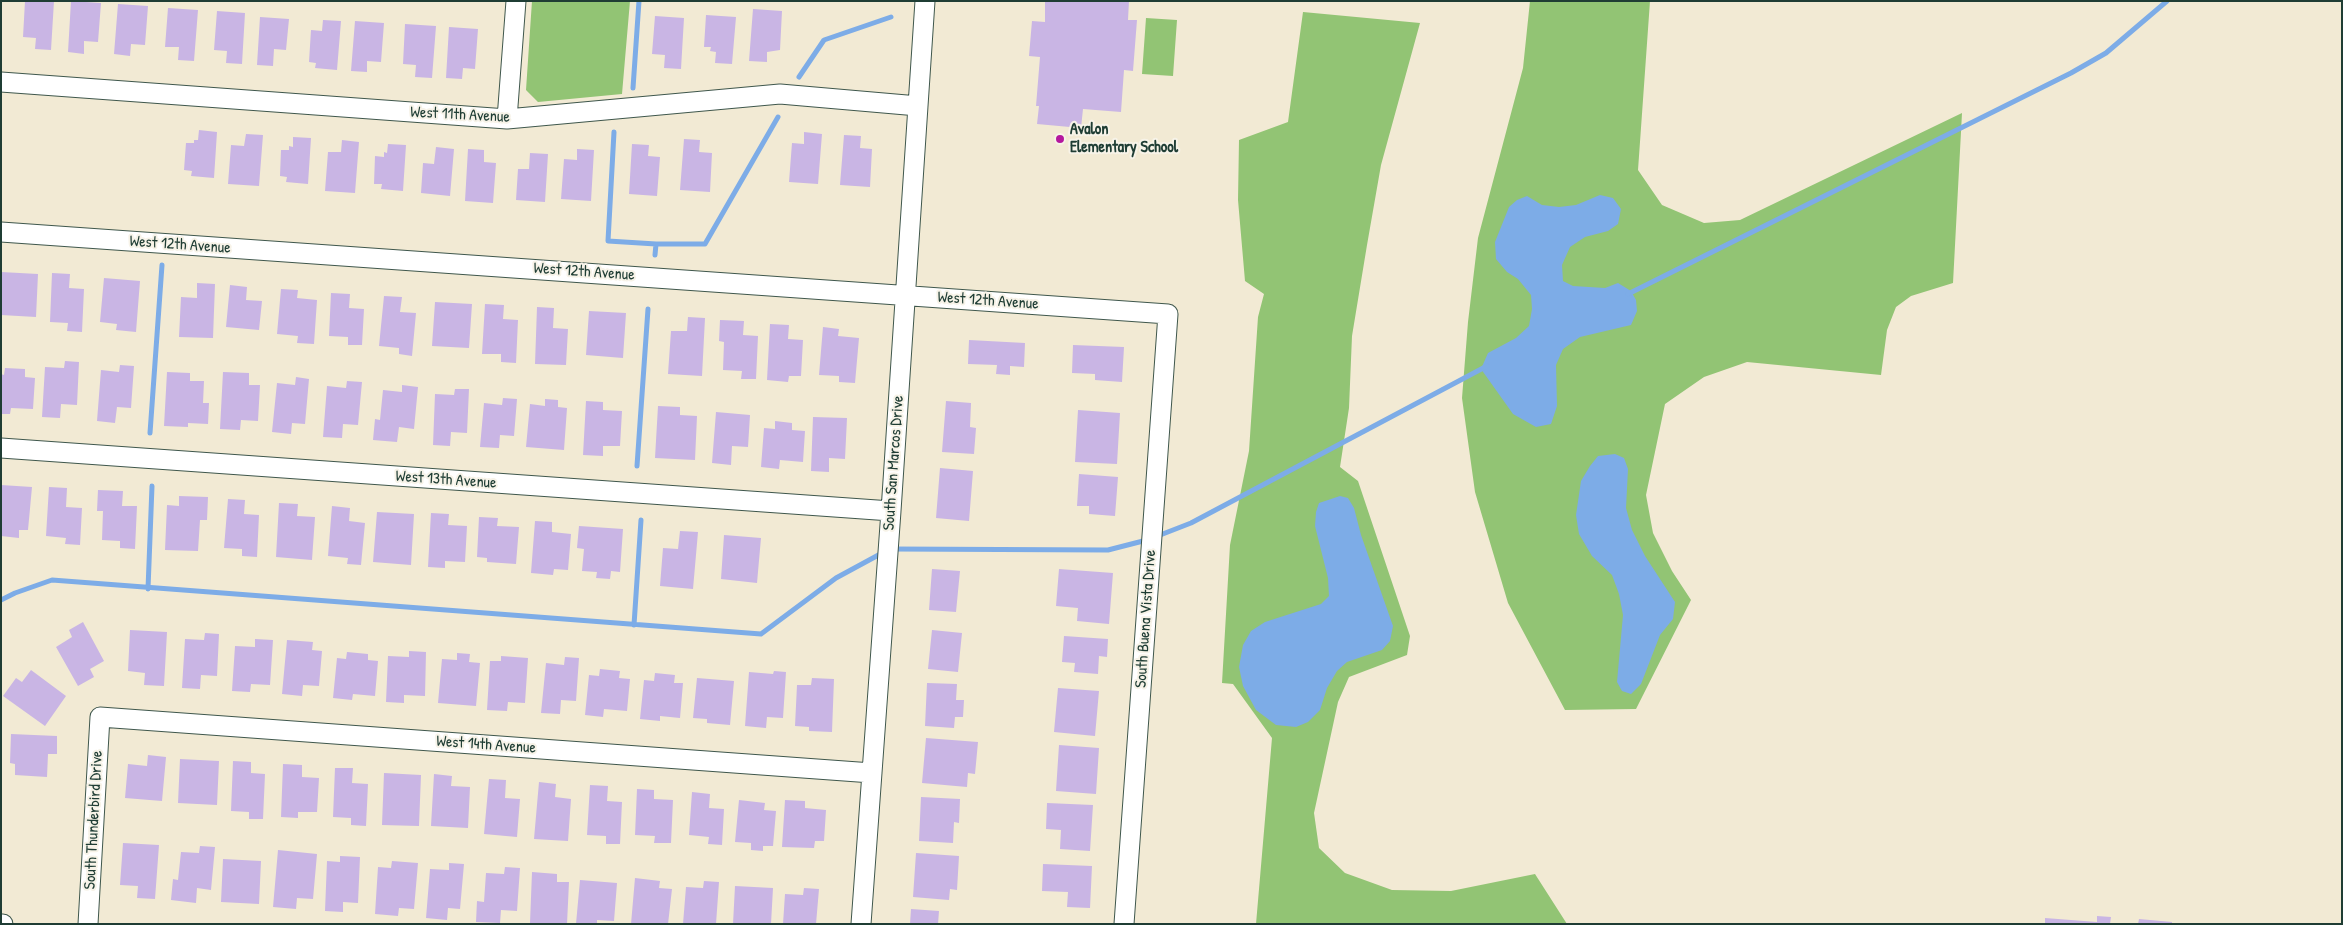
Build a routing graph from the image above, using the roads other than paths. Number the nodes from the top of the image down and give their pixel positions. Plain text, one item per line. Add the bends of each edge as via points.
1 (516, 1) edge
2 (925, 1) edge
3 (1, 82) edge
4 (918, 106) junction
5 (507, 119) junction
6 (1, 232) edge
7 (905, 294) junction
8 (1168, 314) joint
9 (1, 448) edge
10 (892, 511) junction
11 (100, 717) joint
12 (872, 773) junction
13 (88, 924) edge
14 (861, 924) edge
15 (1124, 924) edge

1 - 5 street
2 - 4 street, South San Marcos Drive
3 - 5 street, West 11th Avenue
4 - 5 street, West 11th Avenue via 780,94
4 - 7 street, South San Marcos Drive
6 - 7 street, West 12th Avenue
7 - 8 street, West 12th Avenue
7 - 10 street, South San Marcos Drive
8 - 15 street, South Buena Vista Drive
9 - 10 street, West 13th Avenue
10 - 12 street, South San Marcos Drive
11 - 12 street, West 14th Avenue
11 - 13 street, South Thunderbird Drive
12 - 14 street, South San Marcos Drive

